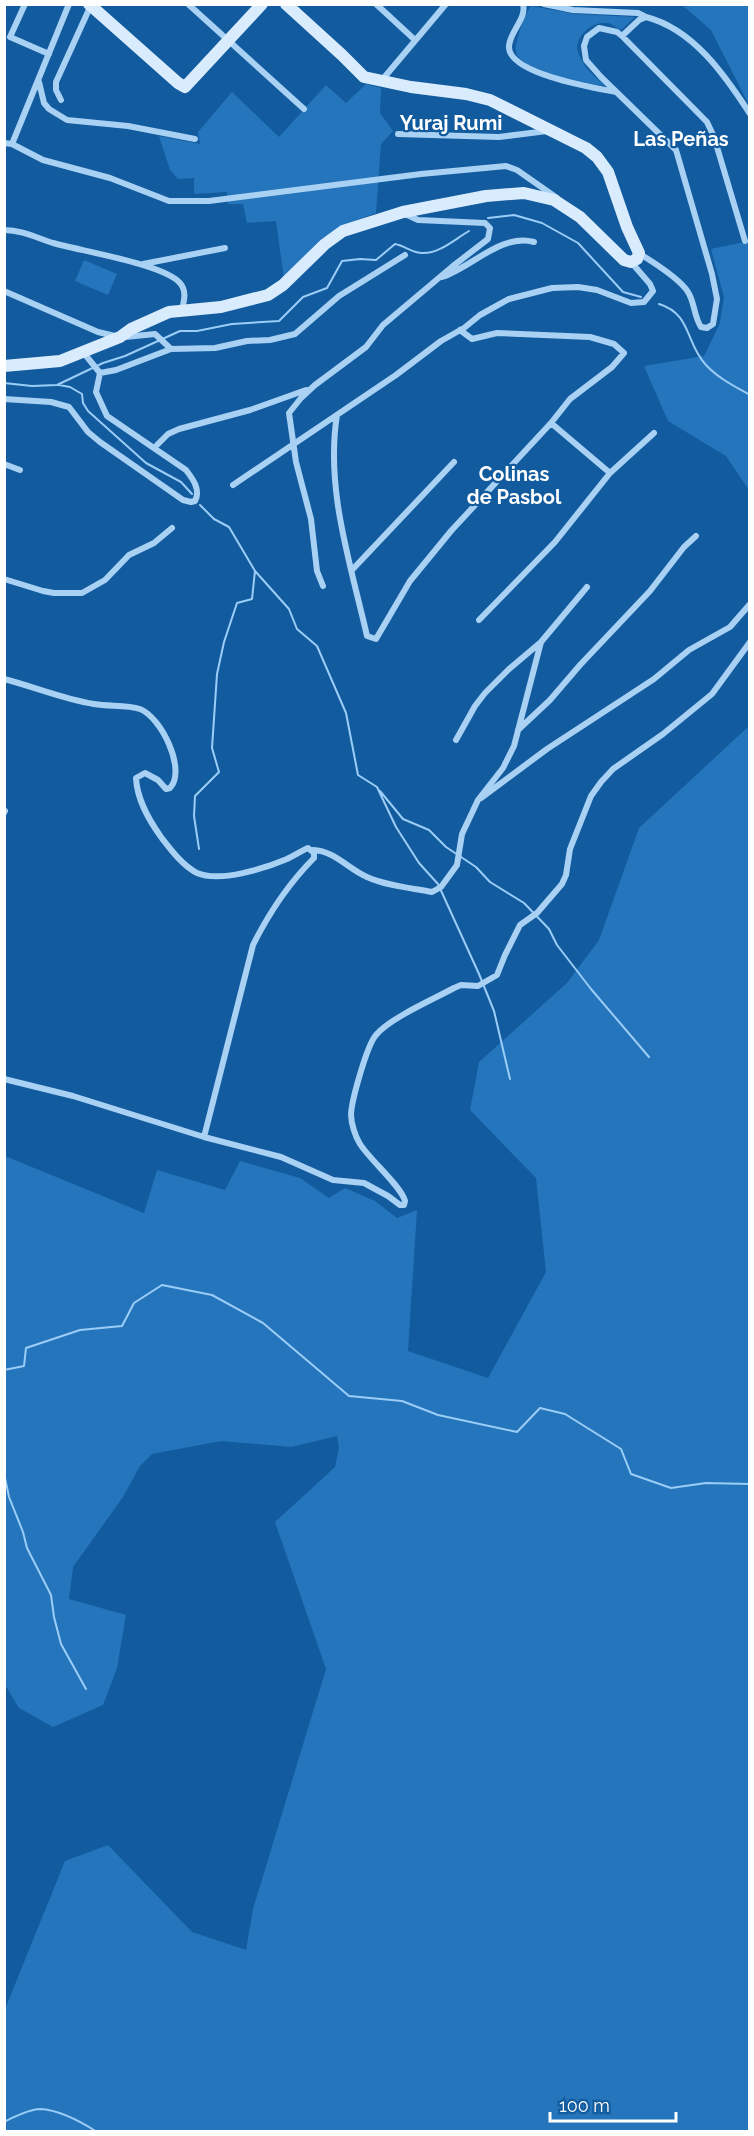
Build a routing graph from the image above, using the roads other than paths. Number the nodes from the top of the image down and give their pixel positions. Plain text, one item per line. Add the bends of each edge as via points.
1 (25, 4) edge
2 (69, 4) edge
3 (188, 4) edge
4 (262, 4) edge
5 (286, 4) edge
6 (376, 4) edge
7 (523, 4) edge
8 (544, 4) edge
9 (90, 5) edge
10 (442, 6) edge
11 (646, 17) junction
12 (622, 36) junction
13 (414, 40) junction
14 (228, 41) junction
15 (49, 54) junction
16 (382, 80) junction
17 (39, 82) junction
18 (616, 92) junction
19 (61, 100) dead end
20 (304, 109) dead end
21 (750, 114) edge
22 (551, 130) junction
23 (398, 134) dead end
24 (195, 139) dead end
25 (4, 143) edge
26 (12, 144) junction
27 (566, 206) junction
28 (403, 212) junction
29 (4, 228) edge
30 (745, 241) dead end
31 (534, 242) dead end
32 (225, 248) dead end
33 (405, 255) dead end
34 (635, 258) junction
35 (140, 265) junction
36 (438, 278) junction
37 (4, 291) edge
38 (182, 310) junction
39 (460, 330) junction
40 (120, 338) junction
41 (171, 349) junction
42 (83, 352) junction
43 (4, 366) edge
44 (100, 373) junction
45 (315, 385) junction
46 (4, 399) edge
47 (337, 415) junction
48 (551, 423) junction
49 (654, 433) dead end
50 (294, 445) junction
51 (154, 448) junction
52 (454, 462) dead end
53 (4, 464) edge
54 (20, 470) dead end
55 (610, 473) junction
56 (233, 485) dead end
57 (172, 528) dead end
58 (696, 536) dead end
59 (352, 570) junction
60 (4, 579) edge
61 (323, 586) dead end
62 (587, 587) dead end
63 (750, 604) edge
64 (479, 620) dead end
65 (541, 642) junction
66 (750, 642) edge
67 (4, 679) edge
68 (517, 731) junction
69 (456, 740) dead end
70 (478, 801) junction
71 (313, 850) junction
72 (4, 1079) edge
73 (204, 1137) junction

1 - 15 street via 10,37
2 - 15 street
3 - 14 street
4 - 14 street
5 - 16 street via 364,77
6 - 13 street
7 - 18 street via 524,12 510,42 514,59 528,68 576,84
8 - 11 street
9 - 14 street via 185,87
9 - 19 street via 56,82
10 - 13 street
11 - 12 street
11 - 21 street via 662,21 714,63
12 - 18 street via 599,28 584,46 586,60
12 - 30 street via 707,122
13 - 16 street
14 - 20 street
15 - 17 street
16 - 22 street via 490,100
17 - 24 street via 44,103 67,120 128,126
17 - 26 street
18 - 34 street via 676,150 712,274 717,300 713,324 701,327 688,291 680,282
22 - 23 street via 499,137
22 - 34 street via 586,148 604,166
25 - 26 street
26 - 27 street via 43,160 110,178 169,201 209,201 506,166 537,182
27 - 28 street via 538,195 506,194
27 - 34 street via 624,260
28 - 36 street via 418,220 485,223 490,228 488,239
28 - 38 street via 333,237 268,296 221,307
29 - 35 street
31 - 36 street via 514,241
32 - 35 street
33 - 41 street via 339,296 294,334 215,348
34 - 39 street via 653,291 644,302 631,303 588,288 552,288 509,299
35 - 38 street via 183,285
36 - 45 street via 383,325 366,347
37 - 40 street
38 - 40 street via 152,318
39 - 47 street
39 - 48 street via 472,339 497,333 590,337 615,344 624,353 570,399
40 - 41 street via 155,334
40 - 42 street
41 - 44 street
42 - 43 street via 60,361
42 - 44 street
44 - 51 street via 96,392 107,416
45 - 50 street via 289,413
45 - 51 street via 282,400 179,429
46 - 51 street via 69,407 100,442 183,500 195,501 198,495 194,480
47 - 50 street
47 - 59 street via 334,467 340,523
48 - 55 street
48 - 59 street via 410,581 376,639 367,636
49 - 55 street
50 - 56 street
50 - 61 street
52 - 59 street
53 - 54 street
55 - 64 street via 555,542
57 - 60 street via 154,543 129,555 105,580 82,593 54,593
58 - 68 street via 550,700
62 - 65 street
63 - 70 street via 730,627 689,650 654,679 547,749
65 - 68 street
65 - 69 street via 485,693
66 - 73 street via 704,701 601,782 591,796 570,849 562,884 537,913 520,925 497,975 478,986 454,988 374,1036 354,1098 352,1120 359,1142 403,1194 404,1205 364,1183 333,1180 281,1157
67 - 71 street via 74,700 138,708 151,716 170,744 176,778 166,789 145,773 136,778 136,786 147,816 159,834 184,864 196,872 212,876 234,874 276,863 308,848
68 - 70 street via 503,768
70 - 71 street via 462,834 457,865 441,887 432,892 371,878 343,860
71 - 73 street via 314,858 271,911 253,945
72 - 73 street via 74,1096

